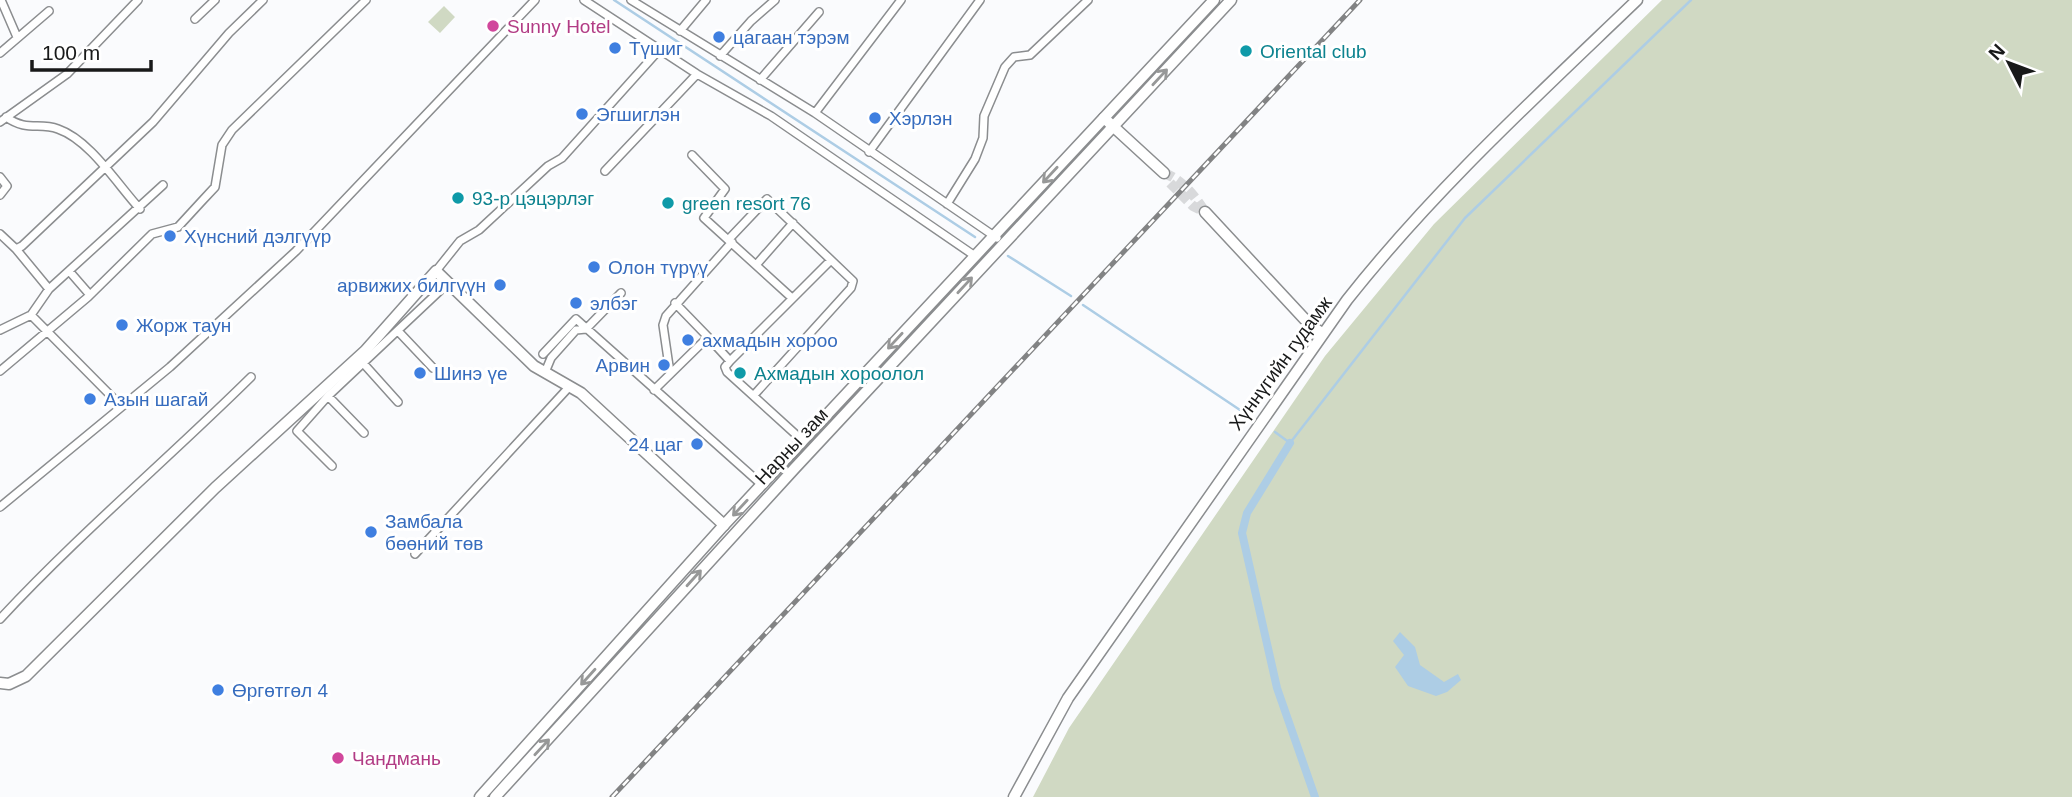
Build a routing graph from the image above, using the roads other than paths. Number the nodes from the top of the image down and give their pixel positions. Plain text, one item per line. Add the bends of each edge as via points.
1 (1, 0) edge
2 (138, 0) edge
3 (215, 0) edge
4 (264, 0) edge
5 (366, 0) edge
6 (535, 0) edge
7 (584, 0) edge
8 (631, 0) edge
9 (706, 0) edge
10 (775, 0) edge
11 (901, 0) edge
12 (980, 0) edge
13 (1088, 0) edge
14 (1214, 0) edge
15 (1231, 0) edge
16 (1637, 0) edge
17 (49, 11) dead end
18 (819, 12) dead end
19 (195, 19) dead end
20 (680, 31) junction
21 (18, 37) junction
22 (660, 50) junction
23 (0, 53) edge
24 (720, 56) junction
25 (697, 74) junction
26 (760, 79) junction
27 (816, 113) junction
28 (1104, 118) junction
29 (3, 119) edge
30 (1113, 126) junction
31 (869, 152) junction
32 (692, 155) dead end
33 (104, 170) junction
34 (606, 171) dead end
35 (1164, 173) tunnel mouth
36 (0, 177) edge
37 (163, 185) dead end
38 (0, 195) edge
39 (947, 204) junction
40 (139, 209) junction
41 (1205, 212) tunnel mouth
42 (793, 223) junction
43 (0, 234) edge
44 (993, 236) junction
45 (730, 240) junction
46 (1003, 244) junction
47 (16, 249) junction
48 (975, 256) junction
49 (831, 260) junction
50 (756, 265) junction
51 (436, 271) junction
52 (70, 272) junction
53 (449, 283) junction
54 (49, 289) junction
55 (621, 293) dead end
56 (90, 295) junction
57 (792, 298) junction
58 (675, 303) junction
59 (31, 315) junction
60 (586, 329) junction
61 (0, 330) edge
62 (46, 330) junction
63 (398, 331) junction
64 (1322, 333) junction
65 (708, 337) junction
66 (543, 354) dead end
67 (730, 361) junction
68 (363, 363) junction
69 (433, 368) dead end
70 (546, 370) junction
71 (0, 371) edge
72 (670, 373) junction
73 (251, 377) dead end
74 (570, 386) junction
75 (654, 390) junction
76 (754, 395) junction
77 (328, 396) junction
78 (398, 402) dead end
79 (121, 406) junction
80 (364, 433) dead end
81 (803, 440) junction
82 (332, 466) dead end
83 (762, 485) junction
84 (0, 508) edge
85 (724, 525) junction
86 (415, 554) dead end
87 (0, 620) edge
88 (0, 683) edge
89 (480, 797) edge
90 (495, 797) edge
91 (1014, 797) edge

1 - 21 street
2 - 29 street via 67,74
3 - 19 street
4 - 33 street
5 - 56 street via 232,130 222,145 215,187 178,227 152,234
6 - 79 street via 334,214 180,358
7 - 22 street
8 - 20 street
9 - 20 street
10 - 24 street
11 - 27 street
12 - 31 street
13 - 39 street via 1030,55 1014,57 1005,68 984,116 983,138 975,159
14 - 28 main road, Нарны зам
30 -> 15 main road, Нарны зам
16 - 64 main road, Хүннүгийн гудамж via 1444,189 1378,261
17 - 21 street
18 - 26 street
20 - 24 street
21 - 23 street
22 - 25 street
22 - 51 street via 562,158 460,242
24 - 26 street
25 - 34 street
25 - 48 street via 771,116
26 - 27 street
27 - 31 street
28 - 30 main road
28 -> 44 main road, Нарны зам
29 - 33 street via 23,127 57,128 86,145
30 - 35 main road
30 - 46 main road, Нарны зам
31 - 39 street
32 - 45 street via 725,189 704,218
33 - 40 street
33 - 47 street
36 - 38 street via 7,186
37 - 40 street
39 - 44 street
40 - 52 street
41 - 64 main road
42 - 45 street via 767,199
42 - 49 street
42 - 50 street
43 - 47 street
44 - 46 street
44 - 48 main road, Нарны зам
45 - 50 street
45 - 58 street
90 -> 46 main road, Нарны зам
47 - 54 street
48 -> 81 main road, Нарны зам
49 - 57 street
49 - 76 street via 853,281 851,288
50 - 57 street
51 - 53 main road
51 - 88 main road via 365,351 215,488 26,676
52 - 54 street
52 - 56 street
53 - 63 street
53 - 70 main road via 534,366
54 - 59 street
55 - 60 street
56 - 62 street
57 - 67 street
58 - 65 street
58 - 72 street via 663,325
59 - 61 street
59 - 62 street
60 - 66 street via 576,319
60 - 70 street via 576,330
60 - 75 street
62 - 71 street
62 - 79 street
63 - 68 street
63 - 69 street
64 - 91 main road, Хүннүгийн гудамж via 1068,698
65 - 67 street
65 - 72 street
67 - 76 street via 727,372
68 - 77 street
68 - 78 street
70 - 74 main road
72 - 75 street
73 - 87 street via 90,526
74 - 85 main road
74 - 86 street
75 - 83 street
76 - 81 street
77 - 80 street
77 - 82 street via 297,431
79 - 84 street
81 - 83 main road, Нарны зам
83 -> 85 main road, Нарны зам
85 -> 89 main road, Нарны зам

